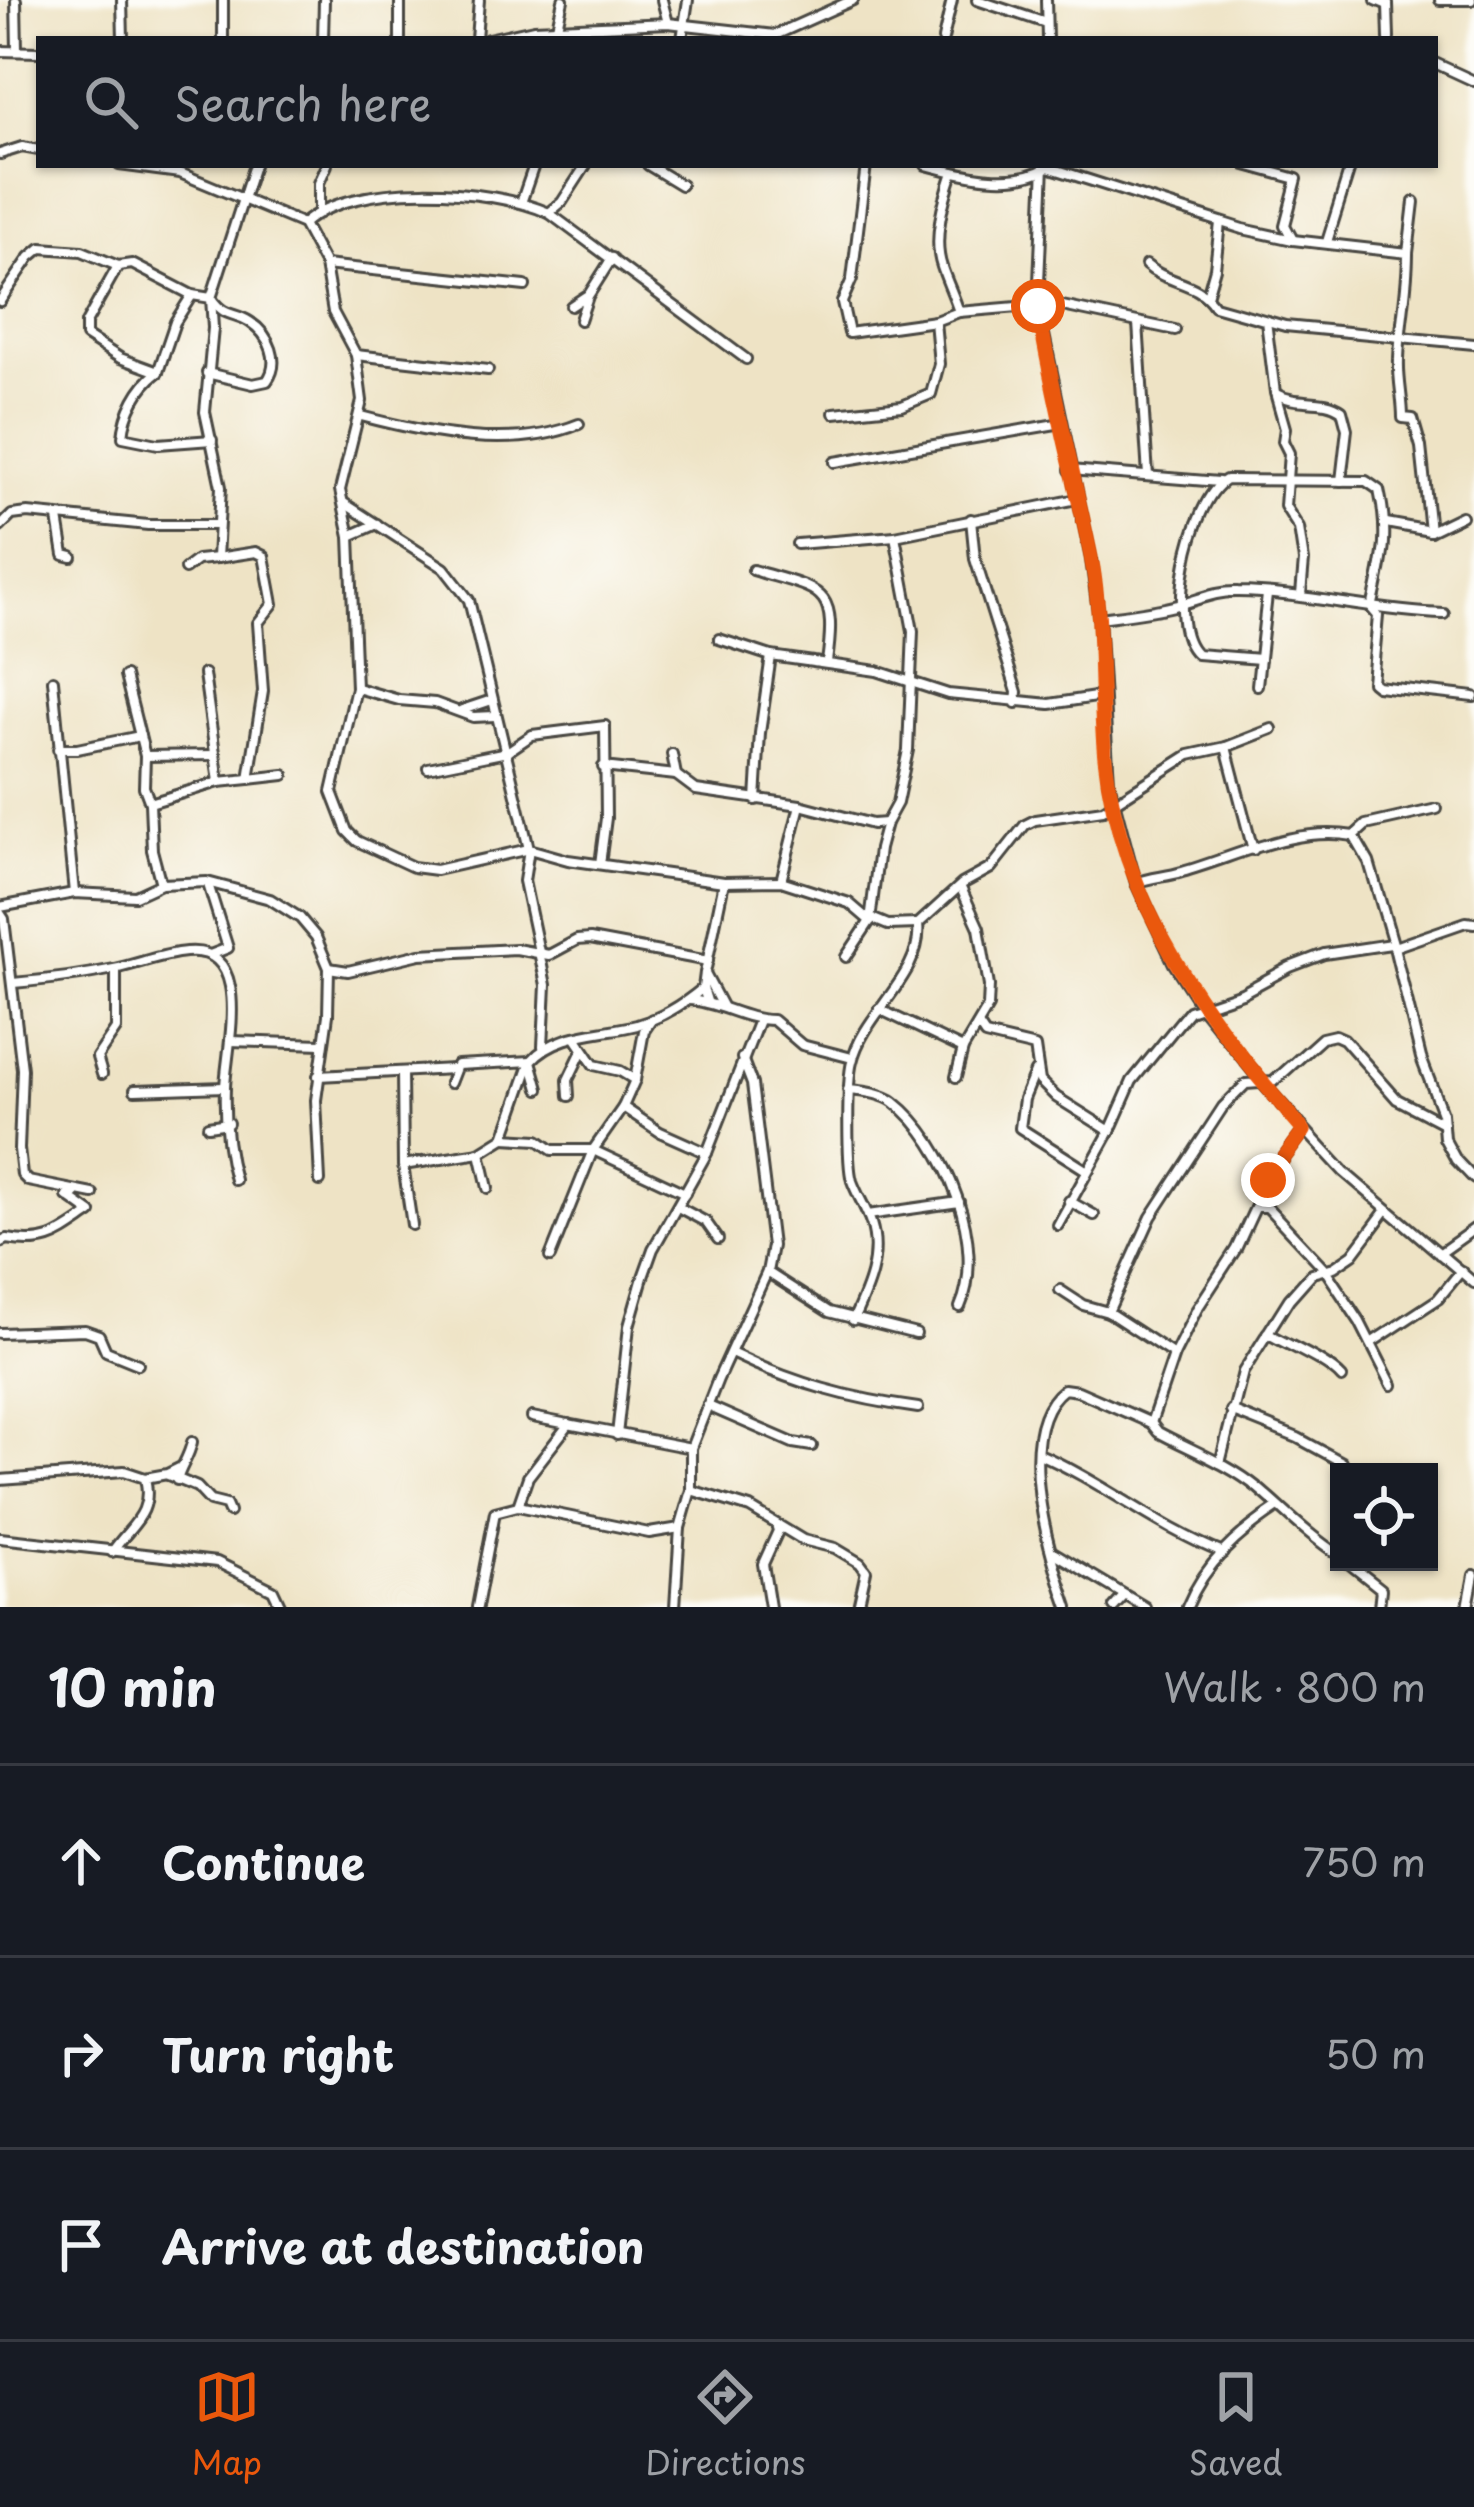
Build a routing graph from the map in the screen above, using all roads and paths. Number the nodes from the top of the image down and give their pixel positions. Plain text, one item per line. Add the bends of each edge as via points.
1 (16, 0) edge
2 (122, 0) edge
3 (223, 0) edge
4 (324, 0) edge
5 (400, 0) edge
6 (479, 0) edge
7 (563, 0) edge
8 (662, 0) edge
9 (688, 0) edge
10 (853, 0) edge
11 (952, 0) edge
12 (977, 0) edge
13 (1046, 0) edge
14 (1376, 0) edge
15 (1440, 0) edge
16 (1471, 0) edge
17 (1393, 3) edge
18 (1046, 22) junction
19 (668, 23) junction
20 (683, 24) junction
21 (557, 27) junction
22 (123, 36) edge
23 (223, 36) edge
24 (323, 36) edge
25 (400, 36) edge
26 (476, 36) edge
27 (505, 36) edge
28 (682, 36) edge
29 (944, 36) edge
30 (1047, 36) edge
31 (1389, 36) edge
32 (17, 50) junction
33 (0, 51) edge
34 (36, 52) edge
35 (1438, 64) edge
36 (1474, 81) edge
37 (36, 149) edge
38 (0, 154) edge
39 (142, 168) edge
40 (253, 168) edge
41 (326, 168) edge
42 (533, 168) edge
43 (582, 168) edge
44 (653, 168) edge
45 (866, 168) edge
46 (938, 168) edge
47 (1044, 168) edge
48 (1052, 168) edge
49 (1257, 168) edge
50 (1350, 168) edge
51 (953, 172) junction
52 (681, 184) dead end
53 (244, 198) junction
54 (522, 200) junction
55 (1414, 202) dead end
56 (319, 213) junction
57 (549, 213) junction
58 (1220, 223) junction
59 (304, 224) junction
60 (1292, 240) junction
61 (1327, 242) junction
62 (1408, 253) junction
63 (612, 258) junction
64 (325, 265) junction
65 (1147, 265) dead end
66 (118, 266) junction
67 (525, 286) dead end
68 (192, 295) junction
69 (588, 296) junction
70 (1208, 296) junction
71 (211, 298) junction
72 (0, 302) edge
73 (571, 306) dead end
74 (1038, 306) junction
75 (959, 312) junction
76 (580, 320) dead end
77 (935, 321) junction
78 (1266, 321) junction
79 (1138, 323) junction
80 (1175, 330) dead end
81 (1400, 335) junction
82 (1474, 344) edge
83 (356, 356) junction
84 (746, 359) dead end
85 (488, 370) dead end
86 (158, 372) junction
87 (207, 373) junction
88 (1275, 393) junction
89 (834, 413) dead end
90 (361, 416) junction
91 (1062, 423) junction
92 (579, 424) dead end
93 (212, 440) junction
94 (835, 462) dead end
95 (1070, 470) junction
96 (1148, 476) junction
97 (1341, 481) junction
98 (1221, 482) junction
99 (1290, 482) junction
100 (1077, 499) junction
101 (343, 502) junction
102 (1461, 516) dead end
103 (58, 518) junction
104 (971, 519) junction
105 (1387, 523) junction
106 (378, 524) junction
107 (217, 525) junction
108 (0, 527) edge
109 (1430, 530) junction
110 (350, 536) junction
111 (895, 536) junction
112 (797, 544) dead end
113 (72, 557) dead end
114 (217, 558) junction
115 (185, 569) dead end
116 (754, 570) dead end
117 (1267, 595) junction
118 (1301, 595) junction
119 (1182, 604) junction
120 (1372, 609) junction
121 (1444, 614) dead end
122 (1099, 618) junction
123 (719, 638) dead end
124 (771, 656) junction
125 (1260, 659) junction
126 (827, 662) junction
127 (204, 674) dead end
128 (125, 676) dead end
129 (53, 680) dead end
130 (914, 684) junction
131 (1258, 686) dead end
132 (356, 688) junction
133 (1102, 696) junction
134 (1474, 697) edge
135 (492, 700) junction
136 (1016, 703) junction
137 (460, 710) junction
138 (494, 716) junction
139 (1272, 729) dead end
140 (140, 736) junction
141 (1226, 747) junction
142 (58, 749) junction
143 (507, 752) junction
144 (672, 754) dead end
145 (215, 755) junction
146 (146, 756) junction
147 (603, 767) junction
148 (428, 768) dead end
149 (284, 775) dead end
150 (676, 776) junction
151 (249, 779) junction
152 (219, 782) junction
153 (756, 800) junction
154 (1113, 801) junction
155 (150, 803) junction
156 (800, 805) junction
157 (1437, 809) dead end
158 (886, 824) junction
159 (1354, 836) junction
160 (529, 849) junction
161 (1253, 850) junction
162 (600, 865) junction
163 (724, 881) junction
164 (782, 881) junction
165 (207, 882) junction
166 (1136, 883) junction
167 (161, 884) junction
168 (961, 888) junction
169 (74, 893) junction
170 (0, 910) edge
171 (870, 921) junction
172 (1474, 923) edge
173 (919, 924) junction
174 (1393, 945) junction
175 (541, 953) junction
176 (209, 955) junction
177 (846, 957) dead end
178 (708, 961) junction
179 (329, 968) junction
180 (116, 969) junction
181 (705, 973) junction
182 (13, 983) junction
183 (703, 988) junction
184 (688, 1000) junction
185 (707, 1001) junction
186 (722, 1006) junction
187 (880, 1009) junction
188 (1203, 1009) junction
189 (759, 1020) junction
190 (979, 1026) junction
191 (640, 1028) junction
192 (574, 1037) junction
193 (230, 1041) junction
194 (322, 1044) junction
195 (543, 1046) junction
196 (963, 1048) junction
197 (581, 1052) junction
198 (742, 1058) junction
199 (852, 1058) junction
200 (531, 1061) junction
201 (453, 1069) junction
202 (1036, 1070) junction
203 (402, 1072) junction
204 (102, 1074) dead end
205 (318, 1076) junction
206 (956, 1077) dead end
207 (635, 1080) junction
208 (450, 1083) dead end
209 (1264, 1085) junction
210 (225, 1087) junction
211 (539, 1089) dead end
212 (135, 1090) dead end
213 (848, 1090) junction
214 (568, 1096) dead end
215 (623, 1107) junction
216 (228, 1123) junction
217 (1443, 1123) junction
218 (208, 1126) dead end
219 (1110, 1131) junction
220 (1304, 1131) junction
221 (504, 1138) junction
222 (592, 1150) junction
223 (480, 1153) junction
224 (706, 1153) junction
225 (403, 1165) junction
226 (1086, 1170) junction
227 (1474, 1179) edge
228 (235, 1180) dead end
229 (320, 1180) dead end
230 (488, 1188) dead end
231 (685, 1193) junction
232 (959, 1202) junction
233 (1069, 1202) junction
234 (678, 1207) junction
235 (1256, 1208) junction
236 (1386, 1210) junction
237 (1094, 1214) dead end
238 (868, 1215) junction
239 (412, 1225) dead end
240 (1058, 1225) dead end
241 (1474, 1228) edge
242 (718, 1239) dead end
243 (0, 1243) edge
244 (1439, 1254) junction
245 (550, 1256) dead end
246 (1324, 1268) junction
247 (1461, 1271) junction
248 (767, 1272) junction
249 (1474, 1283) edge
250 (1060, 1290) dead end
251 (960, 1307) dead end
252 (1108, 1312) junction
253 (853, 1320) junction
254 (0, 1333) edge
255 (1267, 1333) junction
256 (916, 1334) dead end
257 (1371, 1343) junction
258 (731, 1353) junction
259 (1174, 1355) junction
260 (138, 1364) dead end
261 (1342, 1378) dead end
262 (1392, 1385) dead end
263 (708, 1406) junction
264 (918, 1408) dead end
265 (1231, 1411) junction
266 (532, 1417) dead end
267 (569, 1424) junction
268 (1151, 1424) junction
269 (617, 1435) junction
270 (192, 1442) dead end
271 (812, 1446) dead end
272 (691, 1448) junction
273 (1039, 1454) junction
274 (1342, 1462) dead end
275 (1220, 1463) junction
276 (181, 1467) junction
277 (167, 1474) junction
278 (146, 1478) junction
279 (0, 1480) edge
280 (177, 1480) junction
281 (691, 1490) junction
282 (518, 1506) junction
283 (1277, 1508) junction
284 (229, 1512) dead end
285 (776, 1522) junction
286 (680, 1528) junction
287 (0, 1538) edge
288 (1330, 1548) edge
289 (1052, 1551) junction
290 (112, 1553) junction
291 (1223, 1553) junction
292 (1358, 1571) edge
293 (1474, 1575) edge
294 (1124, 1595) junction
295 (281, 1607) edge
296 (477, 1607) edge
297 (675, 1607) edge
298 (770, 1607) edge
299 (858, 1607) edge
300 (1068, 1607) edge
301 (1114, 1607) edge
302 (1145, 1607) edge
303 (1187, 1607) edge
304 (1379, 1607) edge
305 (1468, 1607) edge

1 - 32 street
2 - 22 street
3 - 23 street
4 - 24 street
5 - 25 street
6 - 26 street
7 - 21 street
8 - 19 street
9 - 20 street
10 - 20 street via 775,35
11 - 29 street
12 - 18 street
13 - 18 street
14 - 17 street
15 - 16 street
17 - 31 street
18 - 30 street
19 - 20 street
19 - 21 street
20 - 28 street
21 - 27 street
32 - 33 street
32 - 34 street
35 - 36 street
37 - 38 street
39 - 53 street
40 - 53 street
41 - 56 street
42 - 54 street
43 - 57 street
44 - 52 street
45 - 77 street via 842,302 847,329
46 - 51 street
47 - 51 street via 1024,179
47 - 74 street
48 - 58 street
49 - 60 street via 1297,179 1285,225
50 - 61 street
51 - 75 street via 940,249
53 - 59 street
53 - 71 street
54 - 56 street via 422,191
54 - 57 street
55 - 62 street
56 - 59 street
57 - 63 street
58 - 60 street
58 - 70 street
59 - 64 street
60 - 61 street
61 - 62 street
62 - 81 street
63 - 69 street
63 - 84 street
64 - 67 street
64 - 83 street via 333,312
65 - 70 street
66 - 68 street via 132,263
66 - 72 street via 82,251 41,248
66 - 86 street via 86,336
68 - 71 street
68 - 86 street
69 - 73 street
69 - 76 street
70 - 78 street via 1214,306
71 - 87 street
71 - 87 street via 221,312 250,322 269,343 274,365 267,381 254,384
74 - 75 street
74 - 79 street
74 - 91 street
75 - 77 street
77 - 89 street via 932,394 902,406
78 - 81 street
78 - 88 street
79 - 80 street
79 - 96 street
81 - 82 street
81 - 109 street via 1400,399 1421,447
83 - 85 street
83 - 90 street
86 - 93 street via 141,388 123,436 158,444
87 - 93 street
88 - 97 street via 1342,410
88 - 99 street
90 - 92 street via 529,439
90 - 101 street via 341,475
91 - 94 street
91 - 95 street
93 - 107 street via 221,487
95 - 96 street
95 - 100 street
96 - 98 street
97 - 99 street
97 - 105 street via 1373,484
98 - 99 street
98 - 119 street via 1195,525
99 - 118 street via 1286,506 1299,529
100 - 104 street
100 - 122 street
101 - 106 street
101 - 110 street
102 - 109 street
103 - 107 street
103 - 108 street via 12,515
103 - 113 street via 64,555
104 - 111 street
104 - 136 street
105 - 109 street
105 - 120 street
106 - 110 street
106 - 135 street via 460,585
107 - 114 street
110 - 132 street
111 - 112 street
111 - 130 street
114 - 115 street
114 - 151 street via 264,556 272,604 258,623 263,691
116 - 126 street via 825,598 833,622
117 - 118 street
117 - 119 street via 1235,591
117 - 125 street
118 - 120 street
119 - 122 street
119 - 125 street via 1197,654
120 - 121 street
120 - 134 street via 1377,686
122 - 133 street
123 - 124 street
124 - 126 street
124 - 153 street
125 - 131 street
126 - 130 street
127 - 145 street
128 - 140 street
129 - 142 street
130 - 136 street
130 - 158 street via 904,776
132 - 137 street
132 - 160 street via 332,792 357,841 436,870
133 - 136 street
133 - 154 street
135 - 137 street
135 - 138 street
137 - 138 street
138 - 143 street
139 - 141 street
140 - 142 street
140 - 146 street
141 - 154 street via 1190,755
141 - 161 street
142 - 169 street
143 - 147 street via 532,735 605,726
143 - 148 street
143 - 160 street
144 - 150 street
145 - 146 street
145 - 152 street
146 - 155 street
147 - 150 street
147 - 162 street
149 - 151 street
150 - 153 street via 696,790
151 - 152 street
152 - 155 street
153 - 156 street
154 - 166 street
154 - 168 street via 1103,810 1024,825 991,868
155 - 167 street
156 - 158 street
156 - 164 street
157 - 159 street via 1366,824
158 - 171 street
159 - 161 street via 1296,835
159 - 174 street
160 - 162 street
160 - 175 street via 524,881
161 - 166 street
162 - 163 street
163 - 164 street
163 - 178 street
164 - 171 street via 849,903
165 - 167 street
165 - 176 street via 228,948
165 - 179 street via 270,899 299,918
166 - 188 street
167 - 169 street via 135,896
168 - 173 street
168 - 190 street via 979,928 989,986
169 - 170 street
170 - 182 street
171 - 173 street
171 - 177 street
172 - 174 street
173 - 187 street via 913,962
174 - 188 street via 1324,954
174 - 217 street
175 - 178 street via 590,939
175 - 179 street via 420,954
175 - 195 street
176 - 180 street via 184,952
176 - 193 street via 222,963 233,993
178 - 181 street
179 - 194 street
180 - 182 street
180 - 204 street via 116,1029 97,1058
181 - 183 street
181 - 186 street
182 - 243 street via 22,1175 93,1194 68,1196 91,1214 50,1240
183 - 184 street
183 - 185 street
184 - 185 street
184 - 191 street
185 - 186 street
186 - 189 street
187 - 196 street
187 - 199 street
188 - 209 street
188 - 219 street via 1189,1011 1163,1040 1132,1081
189 - 198 street
189 - 199 street via 786,1027 802,1045
190 - 196 street
190 - 202 street via 985,1035 1035,1047
191 - 192 street
191 - 207 street
192 - 195 street
192 - 197 street
193 - 194 street
193 - 210 street
194 - 205 street
195 - 200 street
196 - 206 street
197 - 207 street via 594,1066
197 - 214 street
198 - 224 street
198 - 248 street via 772,1246
199 - 213 street
200 - 201 street
200 - 211 street
200 - 221 street
201 - 203 street
201 - 208 street
202 - 219 street via 1056,1097
202 - 226 street via 1020,1128
203 - 205 street
203 - 225 street
205 - 229 street
207 - 215 street
209 - 217 street via 1335,1035 1397,1099
209 - 220 street
209 - 252 street via 1246,1084 1223,1107 1151,1216
210 - 212 street
210 - 216 street
213 - 232 street via 894,1102 930,1142
213 - 238 street via 848,1162
215 - 222 street
215 - 224 street
216 - 218 street
216 - 228 street
217 - 227 street via 1456,1160
219 - 226 street
220 - 235 street
220 - 236 street
221 - 222 street
221 - 223 street
222 - 231 street
222 - 245 street
223 - 225 street
223 - 230 street
224 - 231 street
225 - 239 street
226 - 233 street
231 - 234 street
232 - 238 street
232 - 251 street via 970,1273
233 - 237 street
233 - 240 street
234 - 242 street
234 - 269 street via 653,1249 628,1326
235 - 246 street via 1267,1207
235 - 259 street
236 - 244 street
236 - 246 street via 1353,1254
238 - 253 street via 873,1268
241 - 244 street
244 - 247 street
246 - 255 street via 1288,1298
246 - 257 street
247 - 249 street
247 - 257 street via 1438,1299
248 - 253 street
248 - 258 street
250 - 252 street
252 - 259 street
253 - 256 street
254 - 260 street via 85,1330 99,1335 106,1351
255 - 261 street
255 - 265 street
257 - 262 street
258 - 263 street
258 - 264 street via 812,1388
259 - 268 street
263 - 271 street
263 - 272 street
265 - 274 street
265 - 275 street
266 - 267 street
267 - 269 street
267 - 282 street via 528,1477
268 - 273 street via 1064,1390 1050,1406
268 - 275 street
269 - 272 street
270 - 276 street
272 - 281 street
273 - 289 street via 1039,1506
273 - 291 street
275 - 283 street
276 - 277 street
276 - 280 street
277 - 278 street
277 - 280 street
278 - 279 street via 124,1471
278 - 290 street via 144,1514
280 - 284 street
281 - 285 street
281 - 286 street
282 - 286 street via 649,1533
282 - 296 street via 495,1513
283 - 288 street
283 - 291 street
285 - 298 street via 763,1564
285 - 299 street via 864,1567
286 - 297 street
287 - 290 street
289 - 294 street
289 - 300 street
290 - 295 street via 217,1562 273,1590
291 - 303 street
292 - 304 street via 1381,1589
293 - 305 street
294 - 301 street
294 - 302 street

